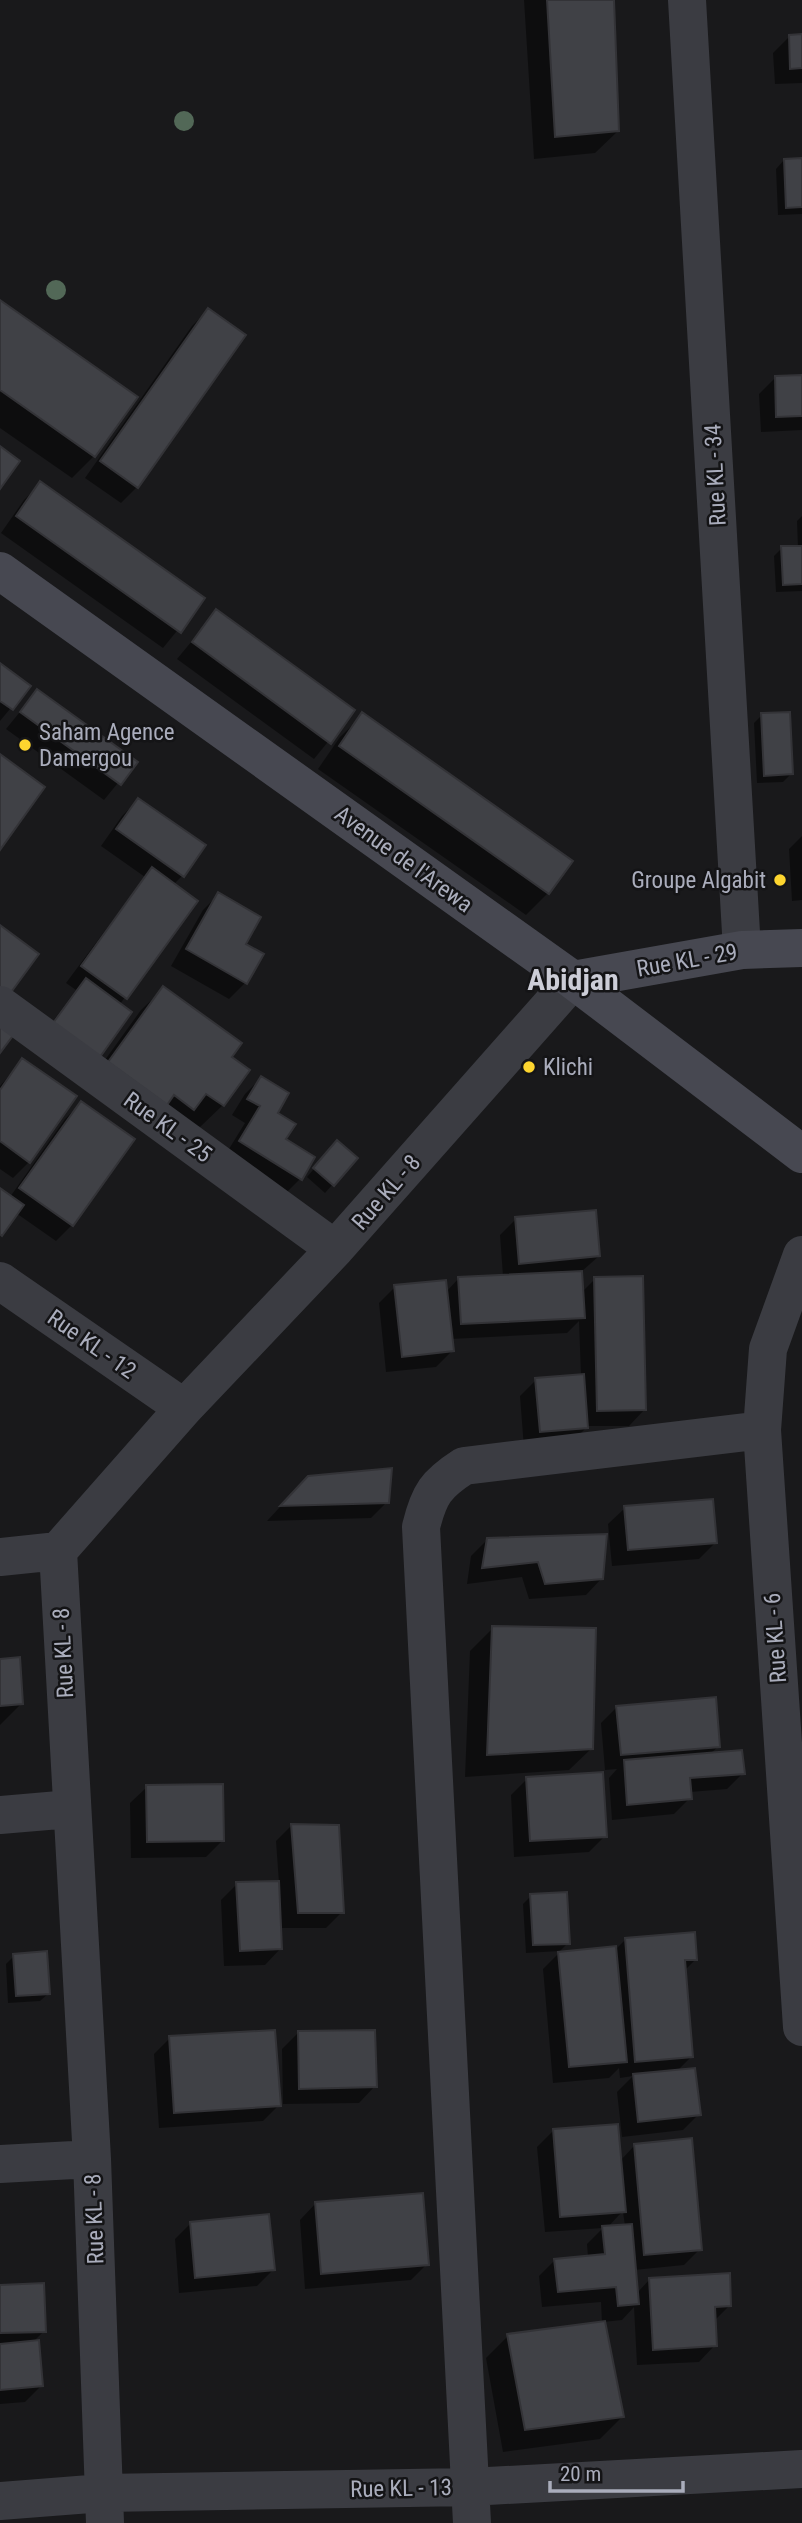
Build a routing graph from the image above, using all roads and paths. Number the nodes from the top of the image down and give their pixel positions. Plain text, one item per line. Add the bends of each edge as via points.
1 (687, 0) edge
2 (0, 571) edge
3 (802, 948) edge
4 (742, 950) junction
5 (573, 980) junction
6 (0, 1005) edge
7 (802, 1154) edge
8 (335, 1249) junction
9 (802, 1255) edge
10 (0, 1281) edge
11 (184, 1408) junction
12 (762, 1430) junction
13 (58, 1551) junction
14 (0, 1557) edge
15 (793, 1783) edge
16 (71, 1809) junction
17 (0, 1815) edge
18 (802, 2027) edge
19 (92, 2159) junction
20 (0, 2164) edge
21 (802, 2469) edge
22 (0, 2501) edge
23 (471, 2505) edge
24 (104, 2508) edge

1 - 4 street, Rue KL - 34
2 - 5 street, Avenue de l'Arewa
3 - 4 street, Rue KL - 29
4 - 5 street, Rue KL - 29
5 - 7 street, Avenue de l'Arewa
5 - 8 street, Rue KL - 8
6 - 8 street, Rue KL - 25
8 - 11 street, Rue KL - 8
9 - 12 street, Rue KL - 6 via 768,1349
10 - 11 street, Rue KL - 12
11 - 13 street, Rue KL - 8
12 - 15 street, Rue KL - 6
12 - 23 street via 464,1466 440,1482 426,1503 421,1527
13 - 14 street
13 - 16 street, Rue KL - 8
15 - 18 street, Rue KL - 6
16 - 17 street
16 - 19 street, Rue KL - 8
19 - 20 street
19 - 24 street, Rue KL - 8
21 - 23 street, Rue KL - 13
22 - 24 street, Rue KL - 13
23 - 24 street, Rue KL - 13

